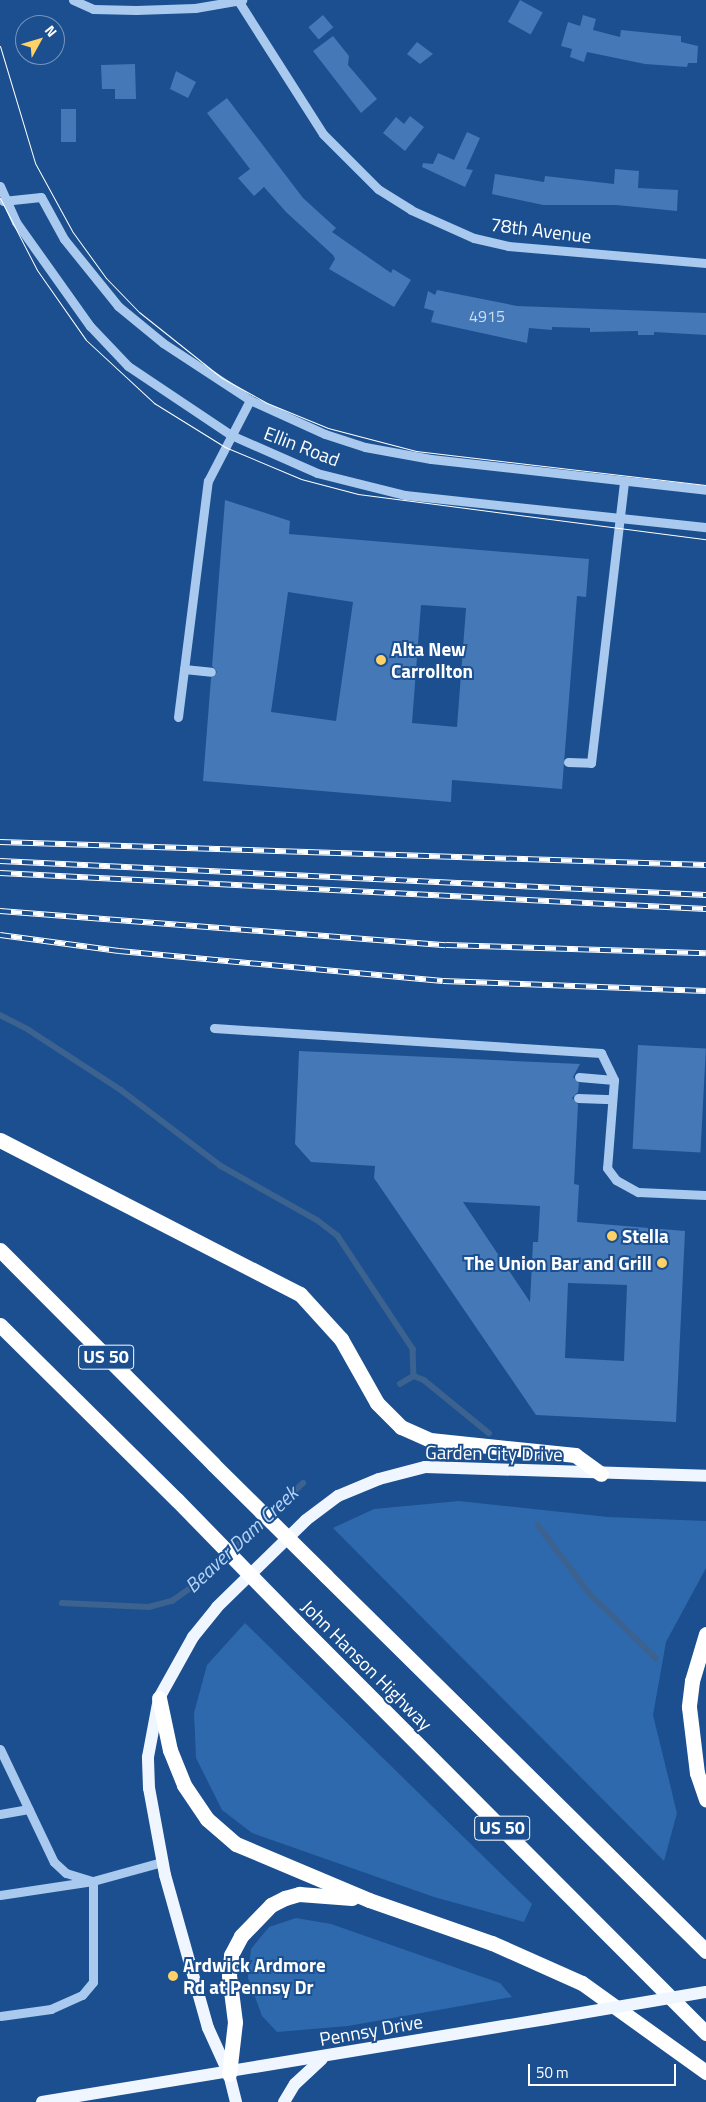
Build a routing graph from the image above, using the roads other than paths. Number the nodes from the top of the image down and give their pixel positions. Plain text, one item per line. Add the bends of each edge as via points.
1 (73, 0) edge
2 (240, 1) edge
3 (0, 186) edge
4 (3, 201) edge
5 (706, 262) edge
6 (250, 400) junction
7 (231, 435) junction
8 (624, 481) junction
9 (706, 490) edge
10 (620, 518) junction
11 (706, 527) edge
12 (184, 669) junction
13 (211, 672) dead end
14 (178, 718) dead end
15 (568, 762) dead end
16 (214, 1028) dead end
17 (579, 1077) dead end
18 (614, 1080) junction
19 (578, 1098) dead end
20 (612, 1099) junction
21 (0, 1140) edge
22 (706, 1194) edge
23 (0, 1250) edge
24 (0, 1325) edge
25 (601, 1474) junction
26 (706, 1476) edge
27 (706, 1634) edge
28 (159, 1698) junction
29 (0, 1749) edge
30 (706, 1799) edge
31 (29, 1809) junction
32 (0, 1814) edge
33 (162, 1862) junction
34 (93, 1881) junction
35 (0, 1895) edge
36 (369, 1900) junction
37 (706, 1952) edge
38 (706, 1992) edge
39 (0, 2016) edge
40 (706, 2033) edge
41 (322, 2059) junction
42 (706, 2072) edge
43 (229, 2074) junction
44 (42, 2102) edge
45 (236, 2102) edge
46 (284, 2102) edge

1 - 2 street via 93,9 136,10
2 - 5 street, 78th Avenue via 323,134 378,189 411,210 474,238 508,246
3 - 4 street, Ellin Road
4 - 6 street, Ellin Road via 41,197 64,239 118,306 163,343
4 - 7 street, Ellin Road via 60,288 122,359
6 - 7 street
6 - 8 street, Ellin Road via 365,448 431,459
7 - 10 street, Ellin Road via 316,473 406,494
7 - 12 street via 208,481
8 - 9 street, Ellin Road
8 - 10 street
10 - 11 street, Ellin Road
10 - 15 street via 592,763
12 - 13 street
12 - 14 street
16 - 18 street via 601,1053
17 - 18 street
18 - 20 street
19 - 20 street
20 - 22 street via 606,1153 607,1168 616,1180 638,1192
21 - 25 highway via 300,1294 341,1339 377,1403 401,1428 430,1440 575,1455
23 - 37 highway, John Hanson Highway / US 50, bridge
24 - 40 highway, John Hanson Highway / US 50, bridge
25 - 26 main road, Garden City Drive
25 - 28 main road, Garden City Drive via 425,1467 379,1479 338,1496 275,1548 193,1637
27 - 30 highway via 692,1681 689,1707 697,1773
28 - 33 main road, Garden City Drive via 148,1758 149,1788
28 - 36 highway via 178,1770 212,1824 236,1844 254,1853
29 - 31 street
31 - 32 street
31 - 34 street via 54,1862 66,1873
33 - 34 street
33 - 43 main road, Garden City Drive via 208,2028
34 - 35 street
34 - 39 street via 93,1982 82,1995 51,2009
36 - 42 highway via 492,1943 582,1983
36 - 43 highway via 292,1896 271,1906 240,1936 231,1955 229,1975 235,2022
38 - 41 main road, Pennsy Drive, bridge
41 - 43 main road, Pennsy Drive
41 - 46 main road via 295,2084
43 - 44 main road, Pennsy Drive
43 - 45 main road, Garden City Drive

